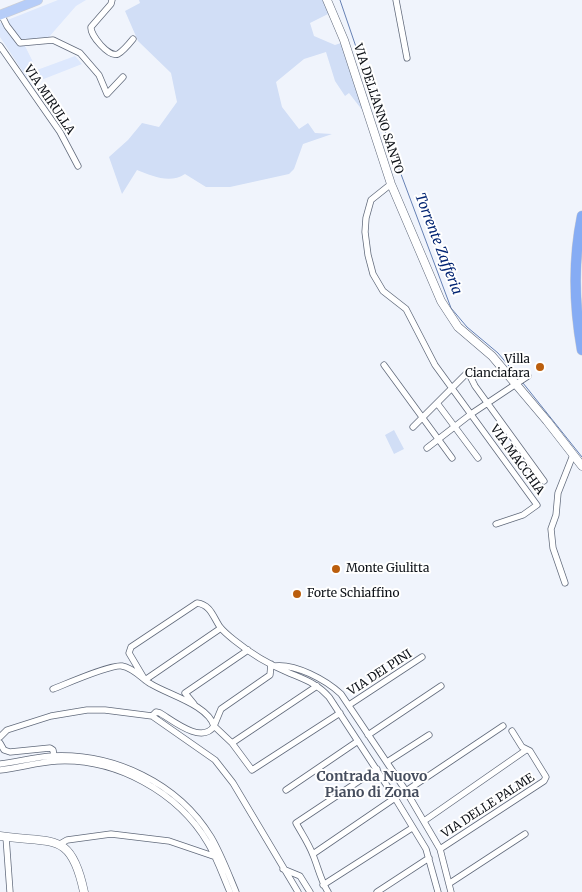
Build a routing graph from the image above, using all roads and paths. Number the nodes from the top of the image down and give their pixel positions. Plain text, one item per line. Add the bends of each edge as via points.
1 (38, 0) edge
2 (112, 0) edge
3 (327, 0) edge
4 (396, 0) edge
5 (1, 15) edge
6 (133, 39) dead end
7 (0, 46) edge
8 (407, 58) dead end
9 (124, 76) dead end
10 (78, 166) dead end
11 (391, 184) junction
12 (582, 216) edge
13 (582, 350) edge
14 (384, 365) dead end
15 (526, 376) dead end
16 (516, 382) junction
17 (452, 387) junction
18 (437, 403) junction
19 (487, 403) junction
20 (471, 414) junction
21 (422, 418) junction
22 (413, 427) dead end
23 (455, 427) junction
24 (438, 439) junction
25 (427, 448) dead end
26 (573, 455) junction
27 (452, 458) dead end
28 (478, 458) dead end
29 (582, 466) edge
30 (544, 481) dead end
31 (496, 524) dead end
32 (565, 583) dead end
33 (221, 628) junction
34 (248, 650) junction
35 (422, 657) dead end
36 (272, 665) junction
37 (145, 680) junction
38 (317, 686) junction
39 (441, 686) dead end
40 (53, 689) dead end
41 (349, 705) junction
42 (197, 708) junction
43 (340, 713) junction
44 (152, 716) junction
45 (214, 726) junction
46 (503, 726) dead end
47 (512, 731) dead end
48 (368, 735) junction
49 (429, 735) dead end
50 (0, 737) edge
51 (358, 741) junction
52 (232, 742) junction
53 (0, 743) edge
54 (526, 750) junction
55 (54, 756) junction
56 (387, 762) junction
57 (0, 764) edge
58 (377, 769) junction
59 (0, 770) edge
60 (286, 790) dead end
61 (406, 791) junction
62 (396, 798) junction
63 (424, 821) junction
64 (412, 828) junction
65 (525, 834) dead end
66 (3, 837) edge
67 (60, 844) junction
68 (440, 849) junction
69 (313, 854) junction
70 (218, 856) junction
71 (429, 858) junction
72 (283, 869) junction
73 (450, 883) junction
74 (323, 885) junction
75 (10, 892) edge
76 (84, 892) edge
77 (230, 892) edge
78 (236, 892) edge
79 (298, 892) edge
80 (310, 892) edge
81 (328, 892) edge
82 (377, 892) edge
83 (438, 892) edge
84 (451, 892) edge

1 - 5 main road
2 - 6 street via 91,27 92,34 107,52 114,55
3 - 11 street, VIA DELL'ANNO SANTO via 344,40
4 - 8 street
5 - 9 street via 20,43 53,40 80,53 99,75 108,94
7 - 10 street, VIA MIRULLA via 60,132
11 - 16 street, VIA DELL'ANNO SANTO via 448,313 462,332 492,356
11 - 17 street via 371,200 366,218 368,255 373,274 383,291 408,311 432,360
12 - 13 highway via 575,289
14 - 21 street
15 - 16 street
16 - 19 street
16 - 26 street, VIA DELL'ANNO SANTO
17 - 18 street
17 - 19 street via 468,372
17 - 20 street
18 - 21 street
18 - 23 street
19 - 20 street
19 - 30 street
20 - 23 street
20 - 31 street, VIA MACCHIA via 537,505 523,515
21 - 22 street
21 - 24 street
23 - 24 street
23 - 28 street
24 - 25 street
24 - 27 street
26 - 29 street, VIA DELL'ANNO SANTO
26 - 32 street via 558,494 551,533
33 - 34 street
33 - 37 street
33 - 37 street via 209,608 197,603 131,647 129,652
34 - 36 street
34 - 42 street via 185,693
35 - 41 street, VIA DEI PINI
36 - 38 street
36 - 41 street via 286,666 319,678 335,688
36 - 45 street via 270,676 221,709
37 - 40 street via 122,666 108,668
37 - 42 street
38 - 43 street
38 - 52 street
39 - 48 street
41 - 48 street
42 - 45 street via 213,720
43 - 51 street
43 - 52 street via 252,770
44 - 45 street via 160,713 190,731 204,733
44 - 50 street via 87,710 39,719 7,730
44 - 72 street via 223,769
45 - 52 street
46 - 61 street
47 - 54 street, VIA DELLE PALME
48 - 56 street
49 - 56 street
51 - 58 street
51 - 60 street
53 - 55 street via 4,750 10,752 50,748
54 - 63 street
54 - 68 street, VIA DELLE PALME via 546,777 544,781
55 - 57 street
55 - 70 street via 113,763 154,781 191,811 210,835
56 - 61 street
58 - 62 street
58 - 69 street via 296,823
59 - 70 street via 71,761 129,775 155,788 182,810
61 - 63 street
62 - 64 street
62 - 69 street
63 - 68 street
64 - 71 street
64 - 74 street
65 - 73 street
66 - 67 street
66 - 75 street
67 - 70 street via 67,840 111,834 169,841
67 - 76 street via 72,855
68 - 73 street
69 - 74 street
70 - 77 street
70 - 78 street
71 - 82 street
71 - 83 street
72 - 79 street
72 - 80 street via 298,874
73 - 84 street
74 - 81 street

